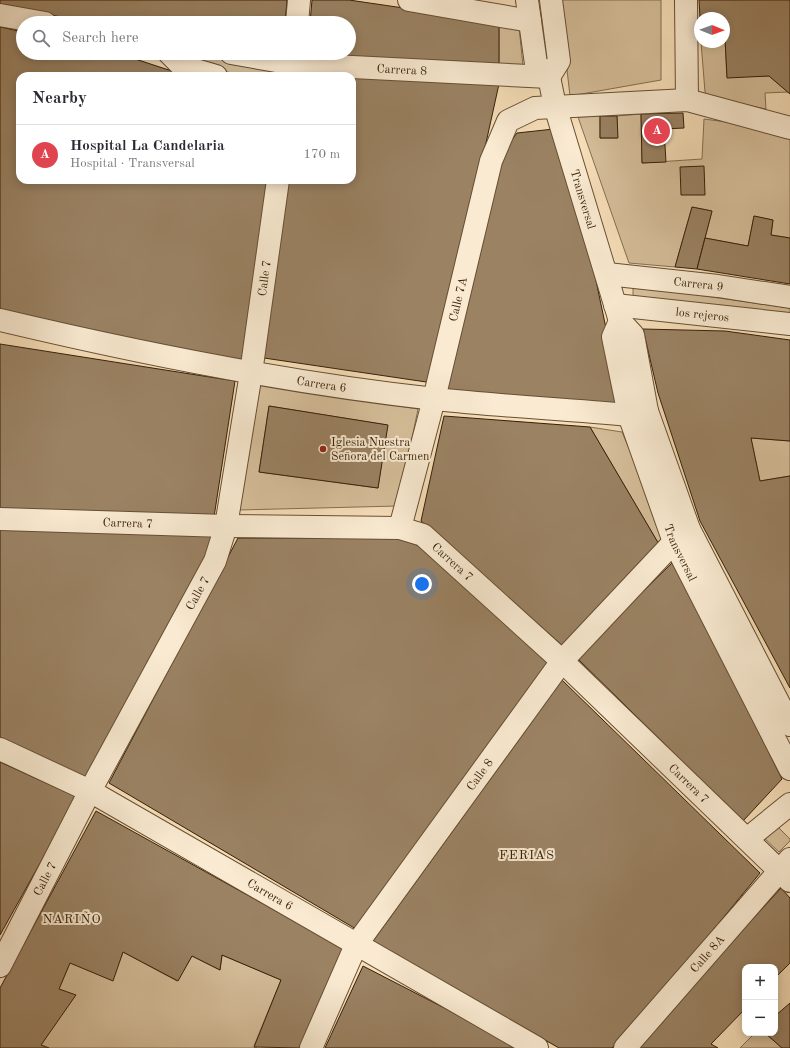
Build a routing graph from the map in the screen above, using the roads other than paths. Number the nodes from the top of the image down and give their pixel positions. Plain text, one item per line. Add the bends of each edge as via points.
1 (299, 0) edge
2 (409, 0) edge
3 (551, 0) edge
4 (686, 0) edge
5 (528, 10) edge
6 (0, 15) edge
7 (298, 16) edge
8 (16, 18) edge
9 (176, 60) edge
10 (270, 60) edge
11 (292, 64) edge
12 (202, 72) edge
13 (549, 77) junction
14 (687, 100) junction
15 (555, 106) junction
16 (790, 128) edge
17 (277, 184) edge
18 (607, 274) junction
19 (790, 297) edge
20 (618, 313) junction
21 (0, 320) edge
22 (790, 324) edge
23 (251, 373) junction
24 (434, 399) junction
25 (638, 413) junction
26 (0, 519) edge
27 (226, 526) junction
28 (400, 528) junction
29 (681, 535) junction
30 (562, 661) junction
31 (790, 725) edge
32 (0, 749) edge
33 (790, 769) edge
34 (90, 791) junction
35 (790, 804) edge
36 (748, 839) junction
37 (787, 870) edge
38 (356, 945) junction
39 (0, 966) edge
40 (312, 1048) edge
41 (537, 1048) edge
42 (625, 1048) edge

1 - 7 street
2 - 5 street
3 - 13 street via 559,61
4 - 14 street
5 - 13 street via 536,64
6 - 8 street
9 - 12 street via 182,66
10 - 11 street, Carrera 8
11 - 13 street, Carrera 8
13 - 15 street, Transversal
14 - 15 street, Calle 7A
14 - 16 street, Calle 7A
15 - 18 street, Transversal
15 - 24 street, Calle 7A via 535,108 508,121 491,161
17 - 23 street, Calle 7
18 - 19 street, Carrera 9
18 - 20 street, Transversal
20 - 22 street, los rejeros
20 - 25 street, Transversal via 614,337
21 - 23 street, Carrera 6
23 - 24 street, Carrera 6
23 - 27 street, Calle 7
24 - 25 street, Carrera 6
24 - 28 street, Calle 7A
25 - 29 street, Transversal
26 - 27 street, Carrera 7
27 - 28 street, Carrera 7
27 - 34 street, Calle 7 via 215,561
28 - 30 street, Carrera 7 via 424,535
29 - 30 street, Calle 8
29 - 31 street, Transversal
29 - 33 street, Transversal
30 - 36 street, Carrera 7
30 - 38 street, Calle 8
32 - 34 street, Carrera 6
34 - 38 street, Carrera 6
34 - 39 street, Calle 7
35 - 36 street
36 - 37 street, Carrera 7
37 - 42 street, Calle 8A
38 - 40 street, Calle 8
38 - 41 street, Carrera 6

